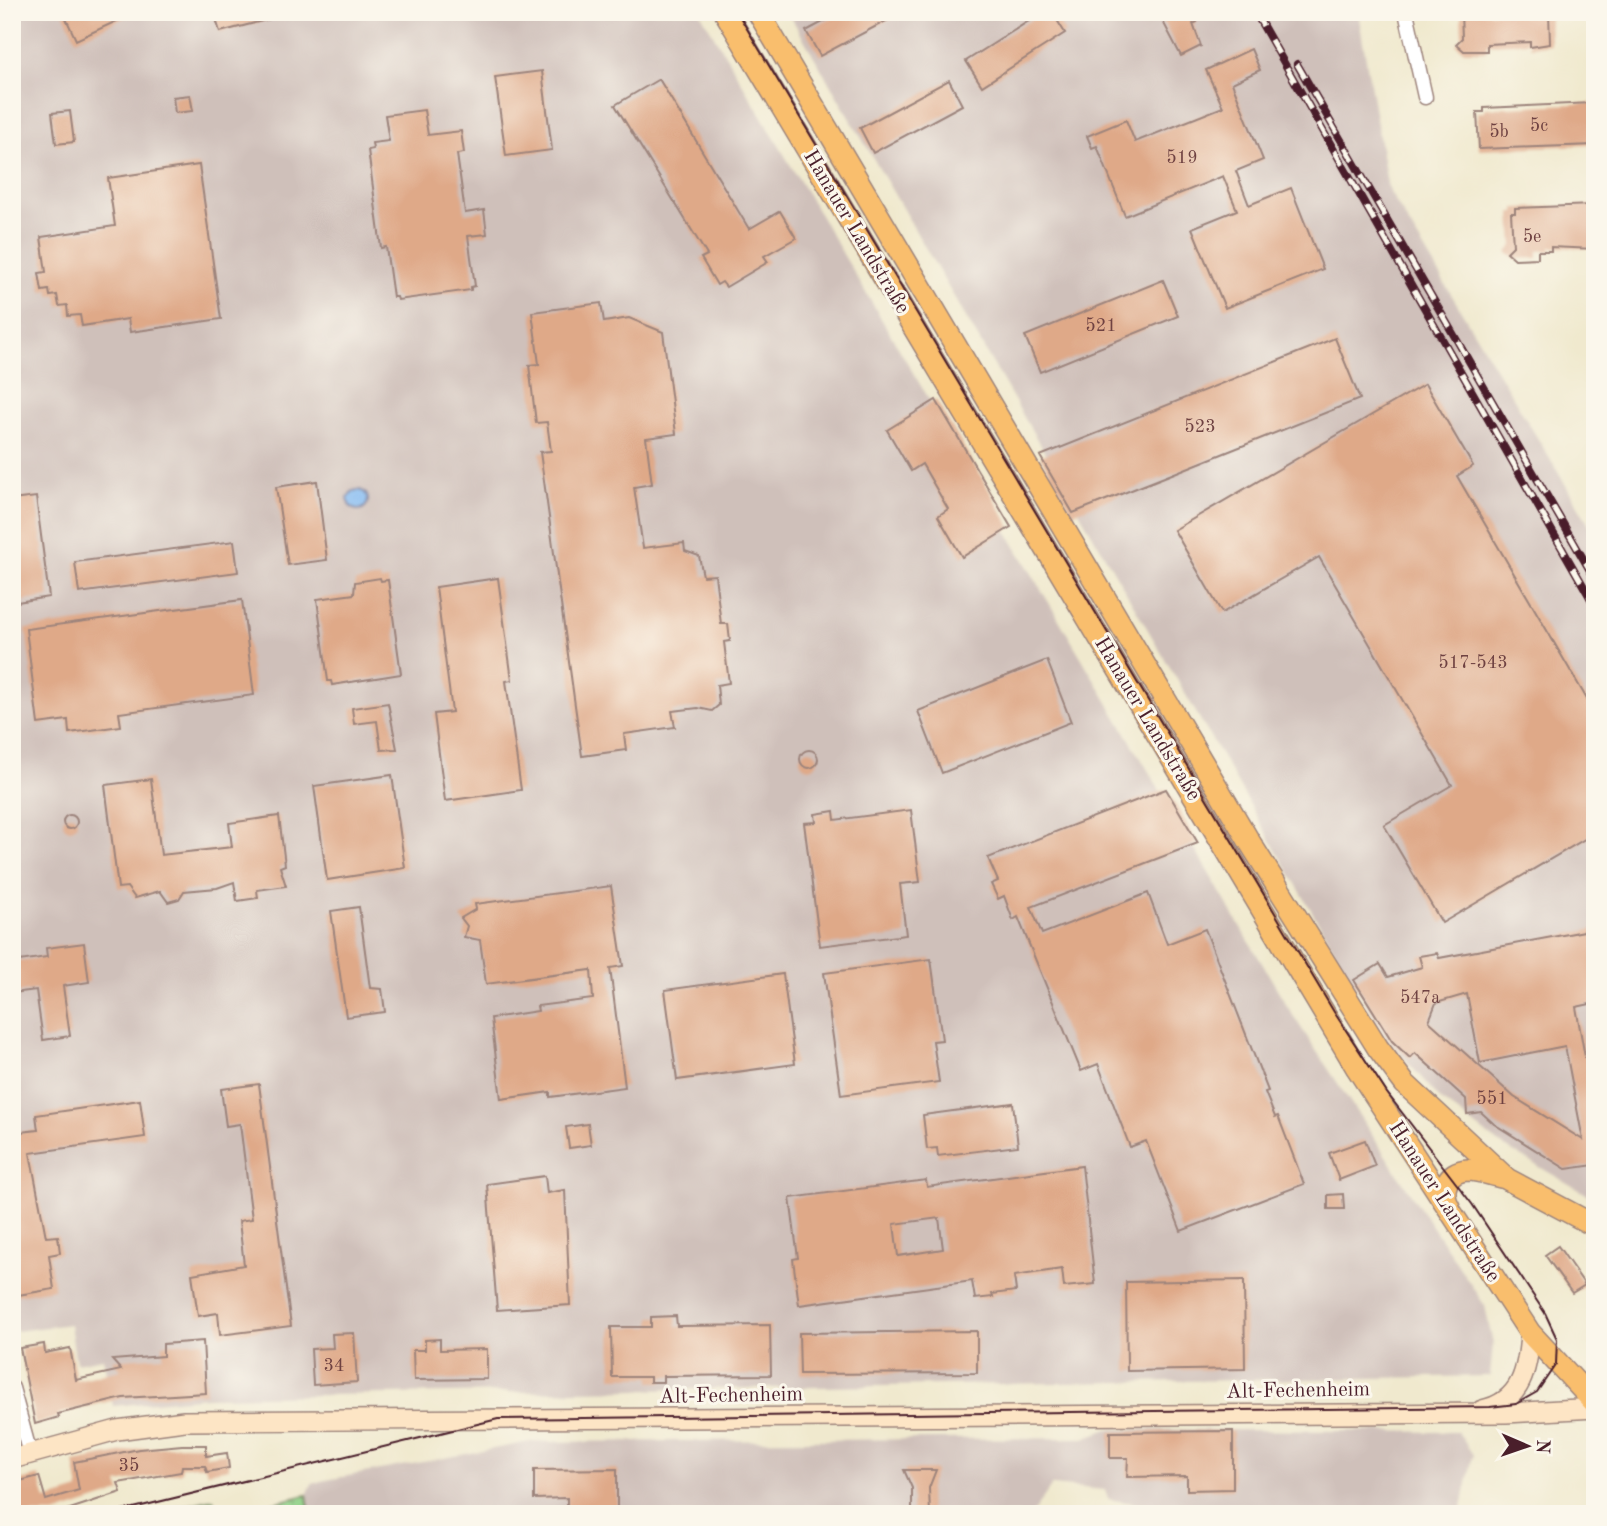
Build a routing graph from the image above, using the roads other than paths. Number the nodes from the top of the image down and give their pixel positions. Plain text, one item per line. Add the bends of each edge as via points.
1 (758, 12) edge
2 (1406, 12) edge
3 (726, 13) edge
4 (1425, 97) dead end
5 (1507, 1179) junction
6 (1453, 1214) junction
7 (1595, 1226) edge
8 (1530, 1333) junction
9 (12, 1388) edge
10 (1595, 1405) edge
11 (1455, 1412) junction
12 (21, 1456) edge

1 - 5 main road, Hanauer Landstraße via 1334,980 1405,1084
2 - 4 street
3 - 6 main road, Hanauer Landstraße via 1357,1068
5 - 6 main road via 1476,1171 1457,1172 1444,1191
5 - 7 main road, Hanauer Landstraße
6 - 8 main road, Hanauer Landstraße
8 - 10 main road, Hanauer Landstraße
8 - 11 street, Alt-Fechenheim via 1526,1370 1512,1395 1493,1407
9 - 12 street
10 - 11 street, Alt-Fechenheim via 1506,1413
11 - 12 street, Alt-Fechenheim via 184,1420 126,1428

